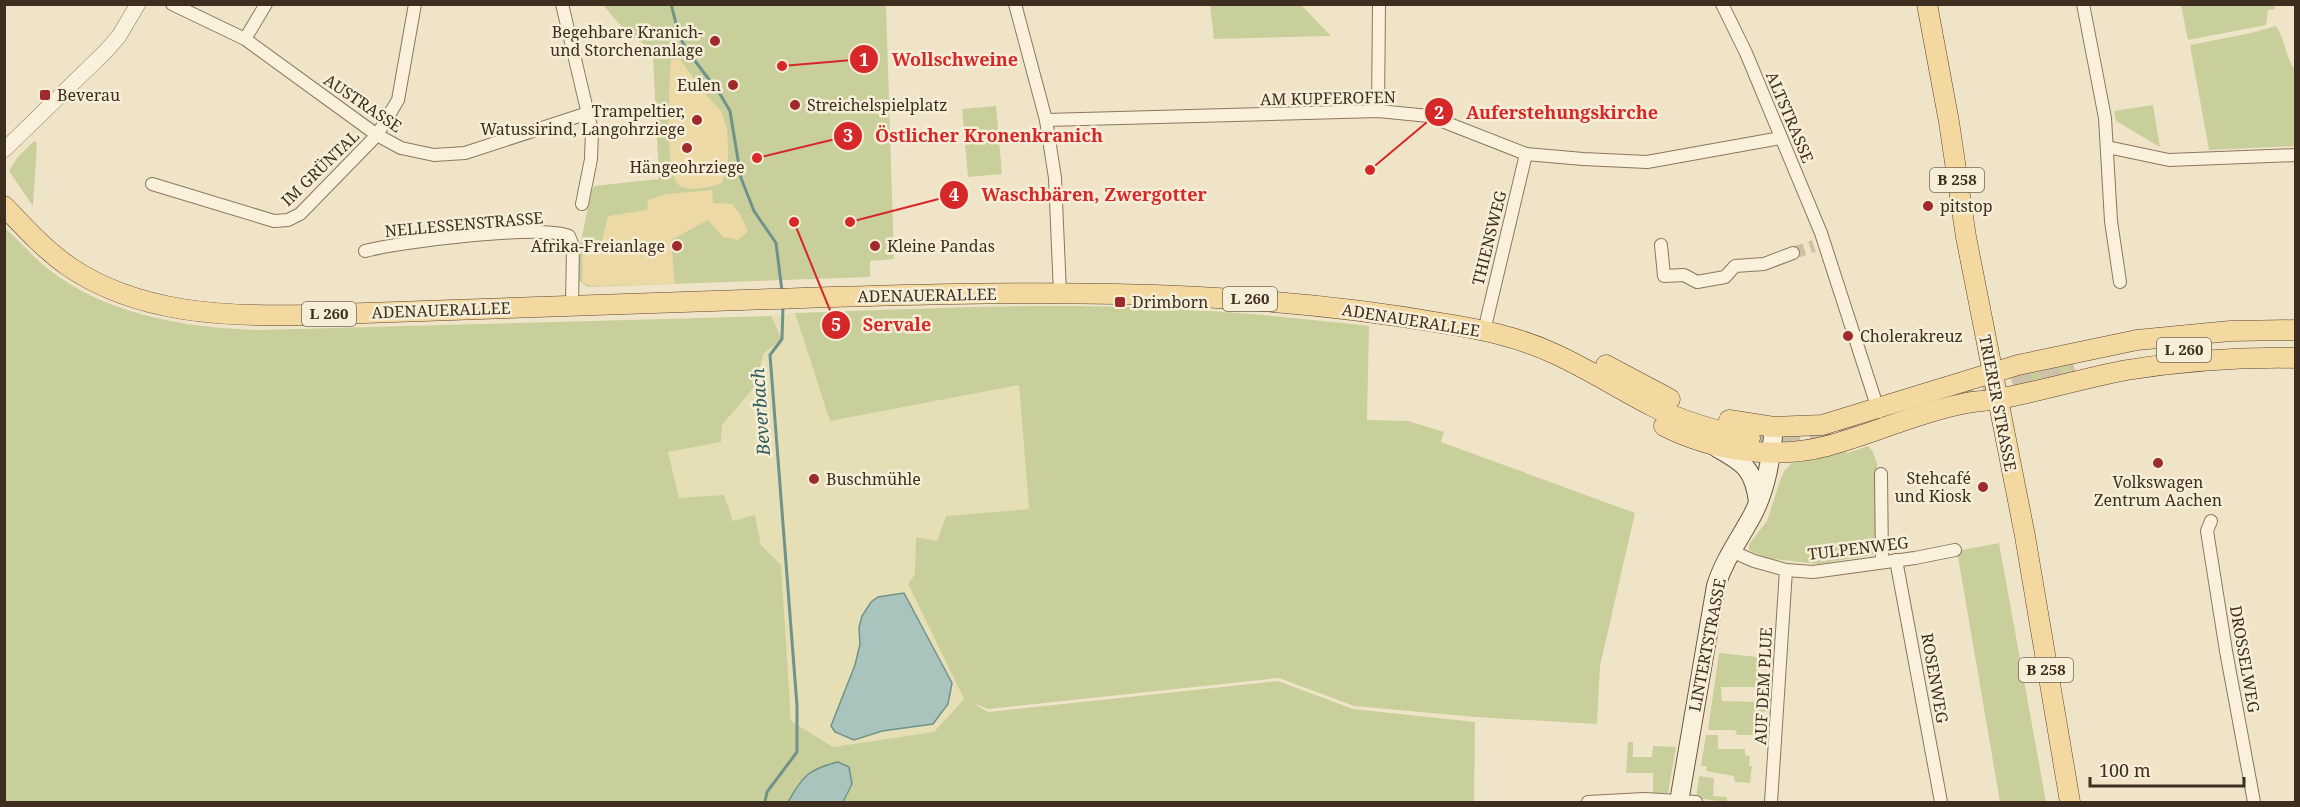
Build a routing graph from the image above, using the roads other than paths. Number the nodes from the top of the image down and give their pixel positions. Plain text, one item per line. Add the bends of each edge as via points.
1 (138, 4) edge
2 (172, 4) edge
3 (266, 4) edge
4 (415, 4) edge
5 (562, 4) edge
6 (1015, 4) edge
7 (1379, 4) edge
8 (1722, 4) edge
9 (1927, 4) edge
10 (2083, 4) edge
11 (245, 39) junction
12 (1378, 111) junction
13 (588, 113) junction
14 (1046, 120) junction
15 (376, 135) junction
16 (1780, 138) junction
17 (2107, 147) junction
18 (4, 150) edge
19 (1526, 154) junction
20 (2295, 155) edge
21 (152, 184) dead end
22 (582, 204) dead end
23 (4, 206) edge
24 (1661, 245) dead end
25 (364, 251) dead end
26 (1792, 253) tunnel mouth
27 (2120, 282) dead end
28 (1060, 292) junction
29 (572, 305) junction
30 (2295, 330) edge
31 (1484, 331) junction
32 (1517, 339) junction
33 (2295, 344) edge
34 (2295, 358) edge
35 (2074, 367) tunnel mouth
36 (1993, 373) junction
37 (1998, 399) junction
38 (1881, 418) junction
39 (1774, 427) junction
40 (1750, 438) tunnel mouth
41 (1708, 443) junction
42 (1771, 453) junction
43 (1881, 474) dead end
44 (1758, 502) junction
45 (2211, 521) dead end
46 (1731, 550) junction
47 (1955, 550) dead end
48 (1896, 560) junction
49 (1882, 561) junction
50 (1786, 570) junction
51 (1588, 802) edge
52 (1685, 802) edge
53 (1772, 802) edge
54 (1941, 802) edge
55 (2070, 802) edge
56 (2254, 802) edge

1 - 18 street via 106,51
2 - 11 street, AUSTRASSE
3 - 11 street
4 - 15 street, IM GRÜNTAL via 398,100
5 - 13 street
6 - 14 street
7 - 12 street
8 - 16 street, ALTSTRASSE
9 - 36 main road, TRIERER STRASSE / B 258
10 - 17 street
11 - 15 street, AUSTRASSE
12 - 14 street, AM KUPFEROFEN
12 - 19 street, AM KUPFEROFEN via 1429,116
13 - 15 street, AUSTRASSE via 465,153 434,155 401,148
13 - 22 street via 591,159
14 - 28 street via 1055,178
15 - 21 street, IM GRÜNTAL via 300,214 288,220 274,221
16 - 19 street, AM KUPFEROFEN via 1647,162
16 - 38 street, ALTSTRASSE
17 - 20 street via 2169,159
17 - 27 street via 2111,221
19 - 31 street, THIENSWEG
23 - 29 main road, ADENAUERALLEE / L 260 via 56,256 90,279 174,308 251,316
24 - 26 street via 1664,276 1684,275 1697,282 1725,277 1735,266 1764,264
25 - 29 street, NELLESSENSTRASSE via 494,235 563,234 569,236 573,246
28 - 29 main road, ADENAUERALLEE / L 260
28 - 31 main road, ADENAUERALLEE / L 260 via 1267,301
30 - 36 main road via 2230,331 2138,340
31 - 32 main road, ADENAUERALLEE / L 260
32 - 39 main road via 1558,343 1684,406
32 - 40 main road, ADENAUERALLEE / L 260 via 1564,358 1686,421
32 - 41 main road via 1548,364 1667,428
33 - 35 main road, L 260 via 2184,350
34 - 37 main road via 2169,364 2090,377
36 - 37 main road, TRIERER STRASSE / B 258
36 - 38 main road
37 - 38 main road
37 - 55 main road, TRIERER STRASSE / B 258
38 - 39 main road
38 - 42 main road via 1827,446
39 - 42 main road, LINTERTSTRASSE
41 - 42 main road
41 - 44 main road via 1746,467 1753,478
42 - 44 main road, LINTERTSTRASSE
43 - 49 street
44 - 46 main road, LINTERTSTRASSE
45 - 56 street, DROSSELWEG via 2207,531
46 - 50 street, TULPENWEG
46 - 52 main road, LINTERTSTRASSE via 1716,586
47 - 48 street, TULPENWEG
48 - 49 street, TULPENWEG
48 - 54 street, ROSENWEG
49 - 50 street, TULPENWEG via 1831,571
50 - 53 street, AUF DEM PLUE
51 - 52 street

